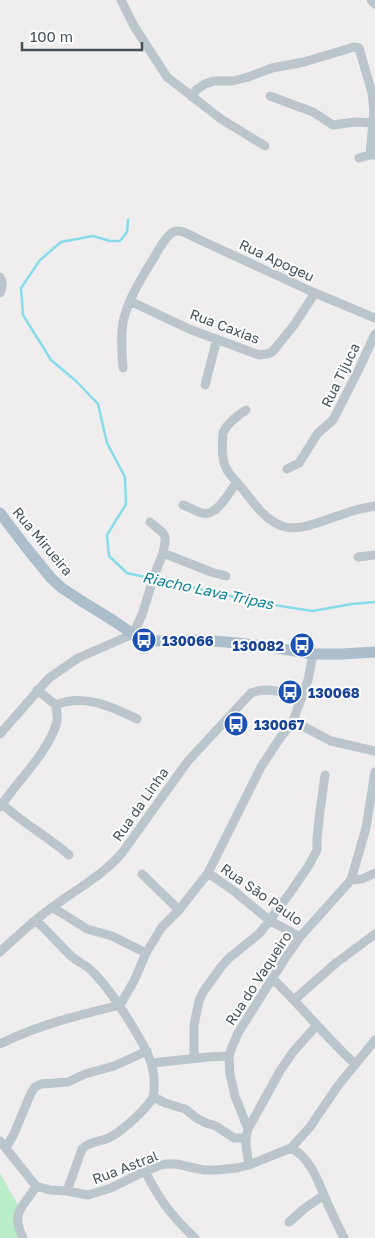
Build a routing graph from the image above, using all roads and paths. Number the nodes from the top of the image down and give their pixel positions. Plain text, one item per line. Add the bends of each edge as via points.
1 (121, 0) edge
2 (371, 0) edge
3 (375, 4) edge
4 (270, 96) dead end
5 (192, 97) junction
6 (374, 122) junction
7 (264, 146) dead end
8 (373, 155) edge
9 (358, 158) dead end
10 (0, 276) edge
11 (0, 292) edge
12 (315, 293) junction
13 (130, 301) junction
14 (375, 318) edge
15 (375, 334) edge
16 (217, 339) junction
17 (122, 368) dead end
18 (205, 385) dead end
19 (246, 410) dead end
20 (287, 469) dead end
21 (237, 482) junction
22 (183, 505) dead end
23 (375, 506) edge
24 (0, 513) edge
25 (150, 522) dead end
26 (163, 553) junction
27 (375, 555) edge
28 (358, 557) dead end
29 (226, 576) dead end
30 (133, 634) junction
31 (375, 652) edge
32 (313, 654) junction
33 (37, 690) junction
34 (302, 698) junction
35 (56, 705) junction
36 (137, 719) dead end
37 (293, 722) junction
38 (0, 734) edge
39 (375, 751) edge
40 (375, 772) edge
41 (325, 774) dead end
42 (1, 805) edge
43 (69, 855) dead end
44 (208, 872) junction
45 (375, 873) edge
46 (142, 874) dead end
47 (351, 880) junction
48 (52, 907) junction
49 (179, 910) junction
50 (36, 920) junction
51 (270, 920) junction
52 (375, 934) edge
53 (300, 937) junction
54 (0, 952) edge
55 (146, 952) junction
56 (272, 978) junction
57 (294, 1000) junction
58 (120, 1005) junction
59 (316, 1026) junction
60 (375, 1040) edge
61 (0, 1044) edge
62 (147, 1051) junction
63 (229, 1056) junction
64 (194, 1058) junction
65 (152, 1064) junction
66 (355, 1064) junction
67 (154, 1097) junction
68 (247, 1134) junction
69 (3, 1144) edge
70 (291, 1148) junction
71 (249, 1165) junction
72 (145, 1172) junction
73 (36, 1186) junction
74 (67, 1191) junction
75 (324, 1195) junction
76 (289, 1222) dead end
77 (23, 1238) edge
78 (195, 1238) edge
79 (344, 1238) edge

1 - 5 street via 167,78
2 - 3 street
4 - 6 street via 313,112 333,125
5 - 6 street via 196,90 214,81 233,81 354,47 359,48 370,82
5 - 7 street
6 - 8 street
8 - 9 street
10 - 11 street via 3,288
12 - 13 street, Rua Apogeu via 176,231 168,236
12 - 14 street, Rua Apogeu
12 - 16 street, Rua Caxias via 272,352 259,355
13 - 16 street, Rua Caxias
13 - 17 street via 122,331
15 - 20 street, Rua Tijuca via 333,420 318,433 299,463
16 - 18 street
19 - 21 street via 222,433 224,463
21 - 22 street via 213,512 202,513
21 - 23 street via 267,517 285,527 306,526
24 - 30 main road, Rua Mirueira via 51,578
25 - 26 street via 165,537
26 - 29 street
26 - 30 street
27 - 28 street
30 - 32 main road, Rua Mirueira via 144,640 226,642
30 - 33 street via 78,658
31 - 32 main road, Rua Mirueira
32 - 34 street
33 - 35 street
33 - 38 street
34 - 37 street
34 - 48 street, Rua da Linha via 273,690 251,693 188,760 115,861
35 - 36 street via 84,700
35 - 42 street via 52,735
37 - 39 street via 331,741
37 - 44 street via 261,767
40 - 47 street via 366,828
41 - 51 street via 317,850
42 - 43 street
44 - 49 street
44 - 51 street, Rua São Paulo
45 - 47 street
46 - 49 street
47 - 53 street, Rua do Vaqueiro
48 - 50 street, Rua da Linha
48 - 55 street via 88,929
49 - 55 street via 162,927
50 - 54 street, Rua da Linha
50 - 58 street via 76,961 92,971
51 - 53 street, Rua São Paulo
51 - 64 street via 260,933 221,966 203,992 194,1025
52 - 57 street via 336,962
53 - 56 street, Rua do Vaqueiro
55 - 58 street
56 - 57 street
56 - 63 street, Rua do Vaqueiro via 238,1033
57 - 59 street
58 - 61 street via 44,1026
58 - 62 street
59 - 66 street
59 - 68 street via 280,1071
60 - 66 street, Rua Astral
62 - 65 street
62 - 69 street via 68,1082 35,1087 13,1136
63 - 64 street
63 - 68 street, Rua do Vaqueiro via 235,1096
64 - 65 street
65 - 67 street
66 - 70 street, Rua Astral
67 - 68 street via 185,1109 234,1138
67 - 74 street via 116,1133 82,1149
68 - 71 street, Rua do Vaqueiro
69 - 73 street
70 - 71 street, Rua Astral
70 - 75 street via 306,1160
71 - 72 street, Rua Astral via 204,1170 166,1164
72 - 74 street, Rua Astral via 88,1195
72 - 78 street via 164,1204
73 - 74 street, Rua Astral
73 - 77 street via 18,1213 17,1223
75 - 76 street
75 - 79 street

